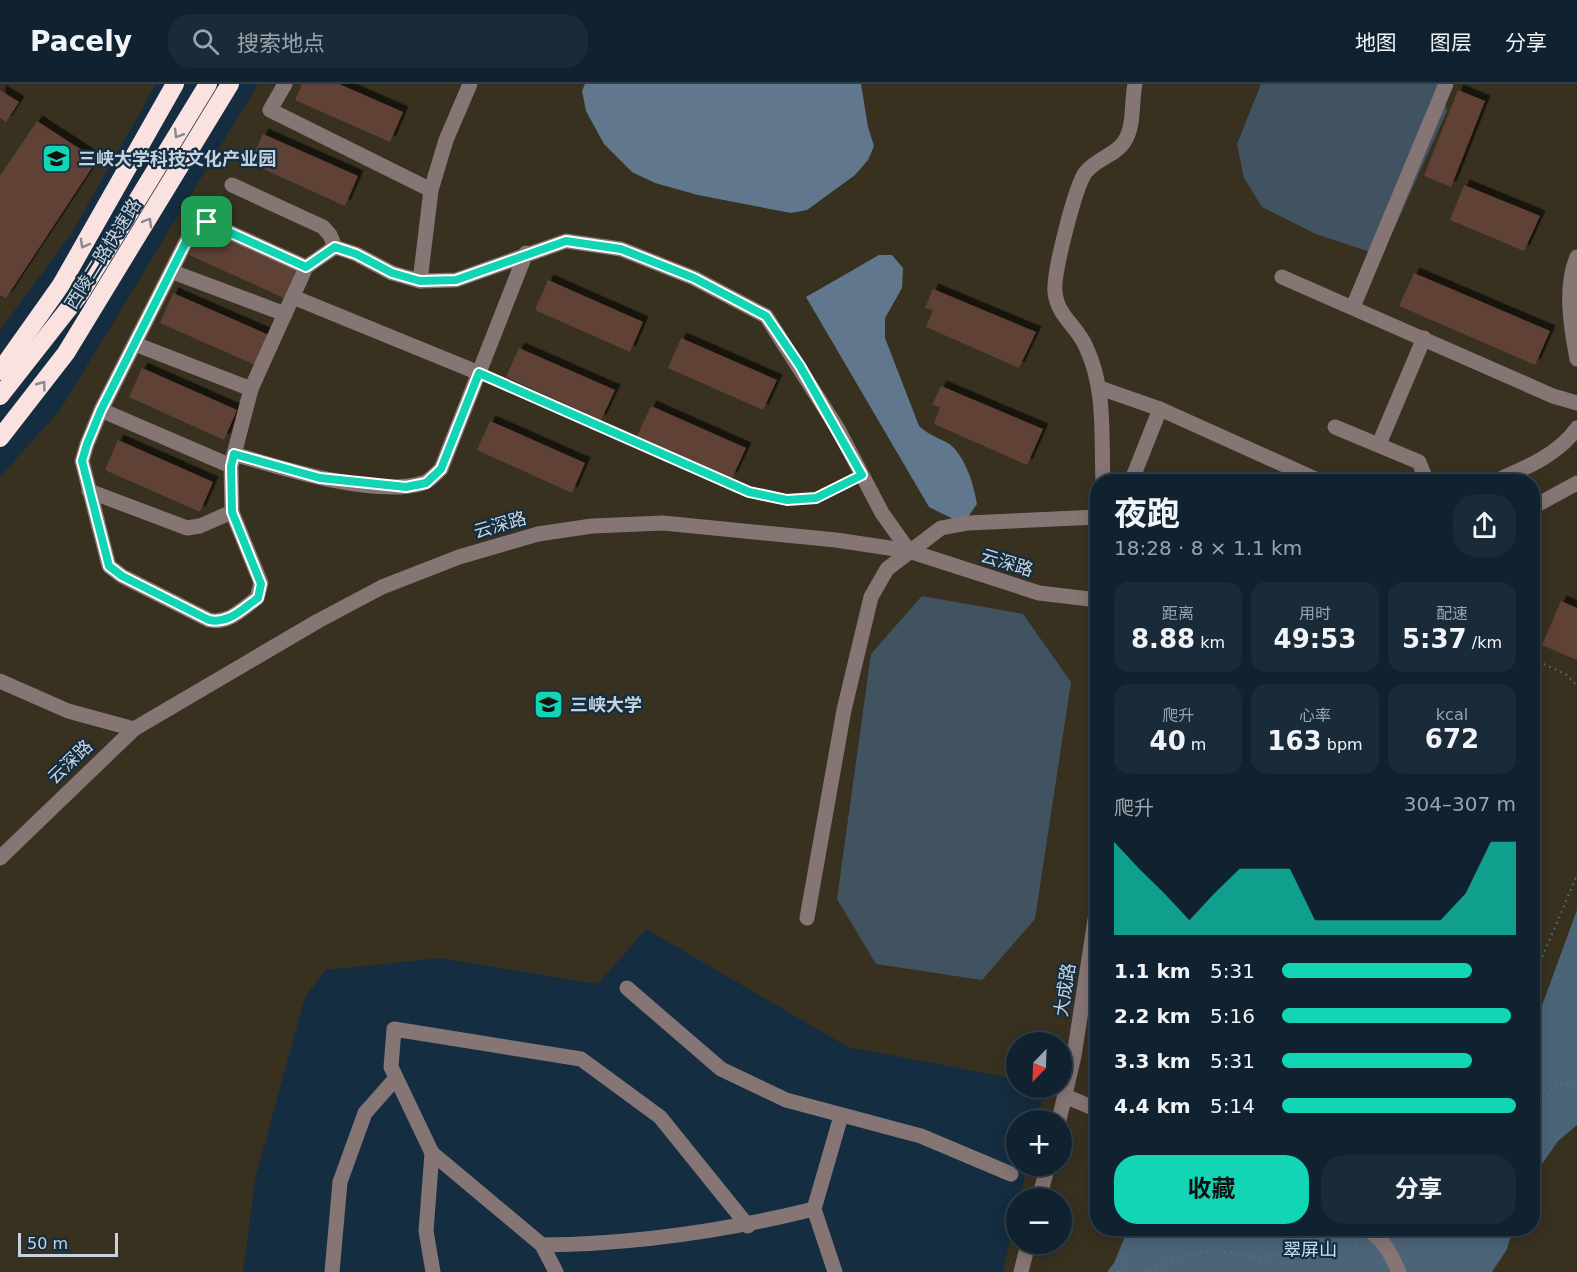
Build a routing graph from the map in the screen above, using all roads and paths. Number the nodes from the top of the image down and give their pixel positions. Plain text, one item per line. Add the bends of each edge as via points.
1 (176, 84) edge
2 (208, 84) edge
3 (230, 84) edge
4 (285, 84) edge
5 (470, 84) edge
6 (1135, 84) edge
7 (1446, 84) edge
8 (232, 185) dead end
9 (431, 190) junction
10 (335, 247) junction
11 (526, 253) junction
12 (1577, 257) edge
13 (306, 267) junction
14 (173, 272) junction
15 (1282, 277) dead end
16 (420, 281) junction
17 (292, 297) junction
18 (1353, 307) junction
19 (285, 314) junction
20 (1424, 338) junction
21 (135, 344) junction
22 (1577, 359) edge
23 (0, 370) edge
24 (479, 373) junction
25 (1100, 388) junction
26 (251, 389) junction
27 (0, 396) edge
28 (1577, 403) edge
29 (1160, 409) junction
30 (101, 410) junction
31 (1335, 427) dead end
32 (1577, 428) edge
33 (3, 435) edge
34 (1378, 444) junction
35 (233, 460) junction
36 (1103, 474) edge
37 (1134, 474) edge
38 (1304, 474) edge
39 (1424, 474) edge
40 (1512, 474) edge
41 (862, 475) junction
42 (1577, 483) edge
43 (89, 491) junction
44 (1540, 503) edge
45 (232, 512) junction
46 (1090, 518) edge
47 (909, 551) junction
48 (1090, 599) edge
49 (1540, 662) edge
50 (0, 681) edge
51 (1577, 686) edge
52 (134, 729) junction
53 (0, 858) edge
54 (1577, 874) edge
55 (807, 918) dead end
56 (1090, 952) edge
57 (1540, 962) edge
58 (627, 988) dead end
59 (1072, 1065) edge
60 (396, 1078) junction
61 (1577, 1080) edge
62 (1070, 1098) edge
63 (1540, 1101) edge
64 (1090, 1107) edge
65 (841, 1116) junction
66 (432, 1153) junction
67 (1006, 1172) edge
68 (814, 1209) junction
69 (748, 1226) junction
70 (1135, 1236) edge
71 (1335, 1236) dead end
72 (1378, 1236) edge
73 (542, 1245) junction
74 (1026, 1254) edge
75 (829, 1270) edge
76 (332, 1272) edge
77 (433, 1272) edge
78 (556, 1272) edge
79 (1021, 1272) edge
80 (1118, 1272) edge
81 (1144, 1272) edge
82 (1399, 1272) edge

1 -> 23 highway via 61,285
2 -> 27 highway, 西陵二路快速路 via 80,294
33 -> 3 highway, 西陵二路快速路 via 78,333
4 - 9 street via 270,110
5 - 9 street via 446,140
6 - 25 street via 1131,128 1123,143 1085,174 1061,253 1055,292 1060,312 1086,345
7 - 18 street
8 - 10 street via 323,227
9 - 16 street
10 - 13 street
10 - 16 street
11 - 16 street via 456,280
11 - 24 street
11 - 41 street via 566,241 621,249 694,278 766,316 800,366
12 - 22 street via 1571,282
13 - 14 street via 200,222 194,226
13 - 17 street
14 - 19 street
14 - 21 street
15 - 18 street
17 - 19 street
17 - 24 street
18 - 20 street
19 - 26 street
20 - 28 street
20 - 34 street
21 - 26 street
21 - 30 street
24 - 35 street via 441,469 426,483 406,487 320,478
24 - 41 path via 749,492 787,500 816,498
25 - 29 street
25 - 36 street
26 - 35 street
29 - 37 street
29 - 38 street
30 - 35 street
30 - 43 street via 82,461
31 - 34 street
32 - 40 street via 1558,447
34 - 39 street via 1419,462
35 - 45 street
41 - 47 street
42 - 44 street
43 - 45 street via 187,528
43 - 45 street via 109,566 219,622 258,598 261,584
46 - 47 street via 963,524 941,528
47 - 48 street, 云深路 via 1039,593
47 - 52 street, 云深路 via 745,529 663,523 592,526 538,534 459,557 382,588
47 - 55 street via 887,568 871,597 844,710
49 - 51 path via 1567,675
50 - 52 street via 68,711
52 - 53 street, 云深路
54 - 57 path
56 - 59 street, 大成路
58 - 65 street via 721,1069 786,1100
60 - 66 street
60 - 69 street via 391,1067 394,1029 581,1059 660,1117
60 - 76 street via 365,1113 340,1182
61 - 63 path via 1559,1085
62 - 64 street
65 - 67 street via 921,1136
65 - 68 street
66 - 73 street
66 - 77 street via 426,1232
68 - 69 street
68 - 75 street
69 - 73 street via 635,1240
70 - 80 path
71 - 81 path via 1315,1236 1265,1259 1215,1250
72 - 82 street
73 - 78 street
74 - 79 street

